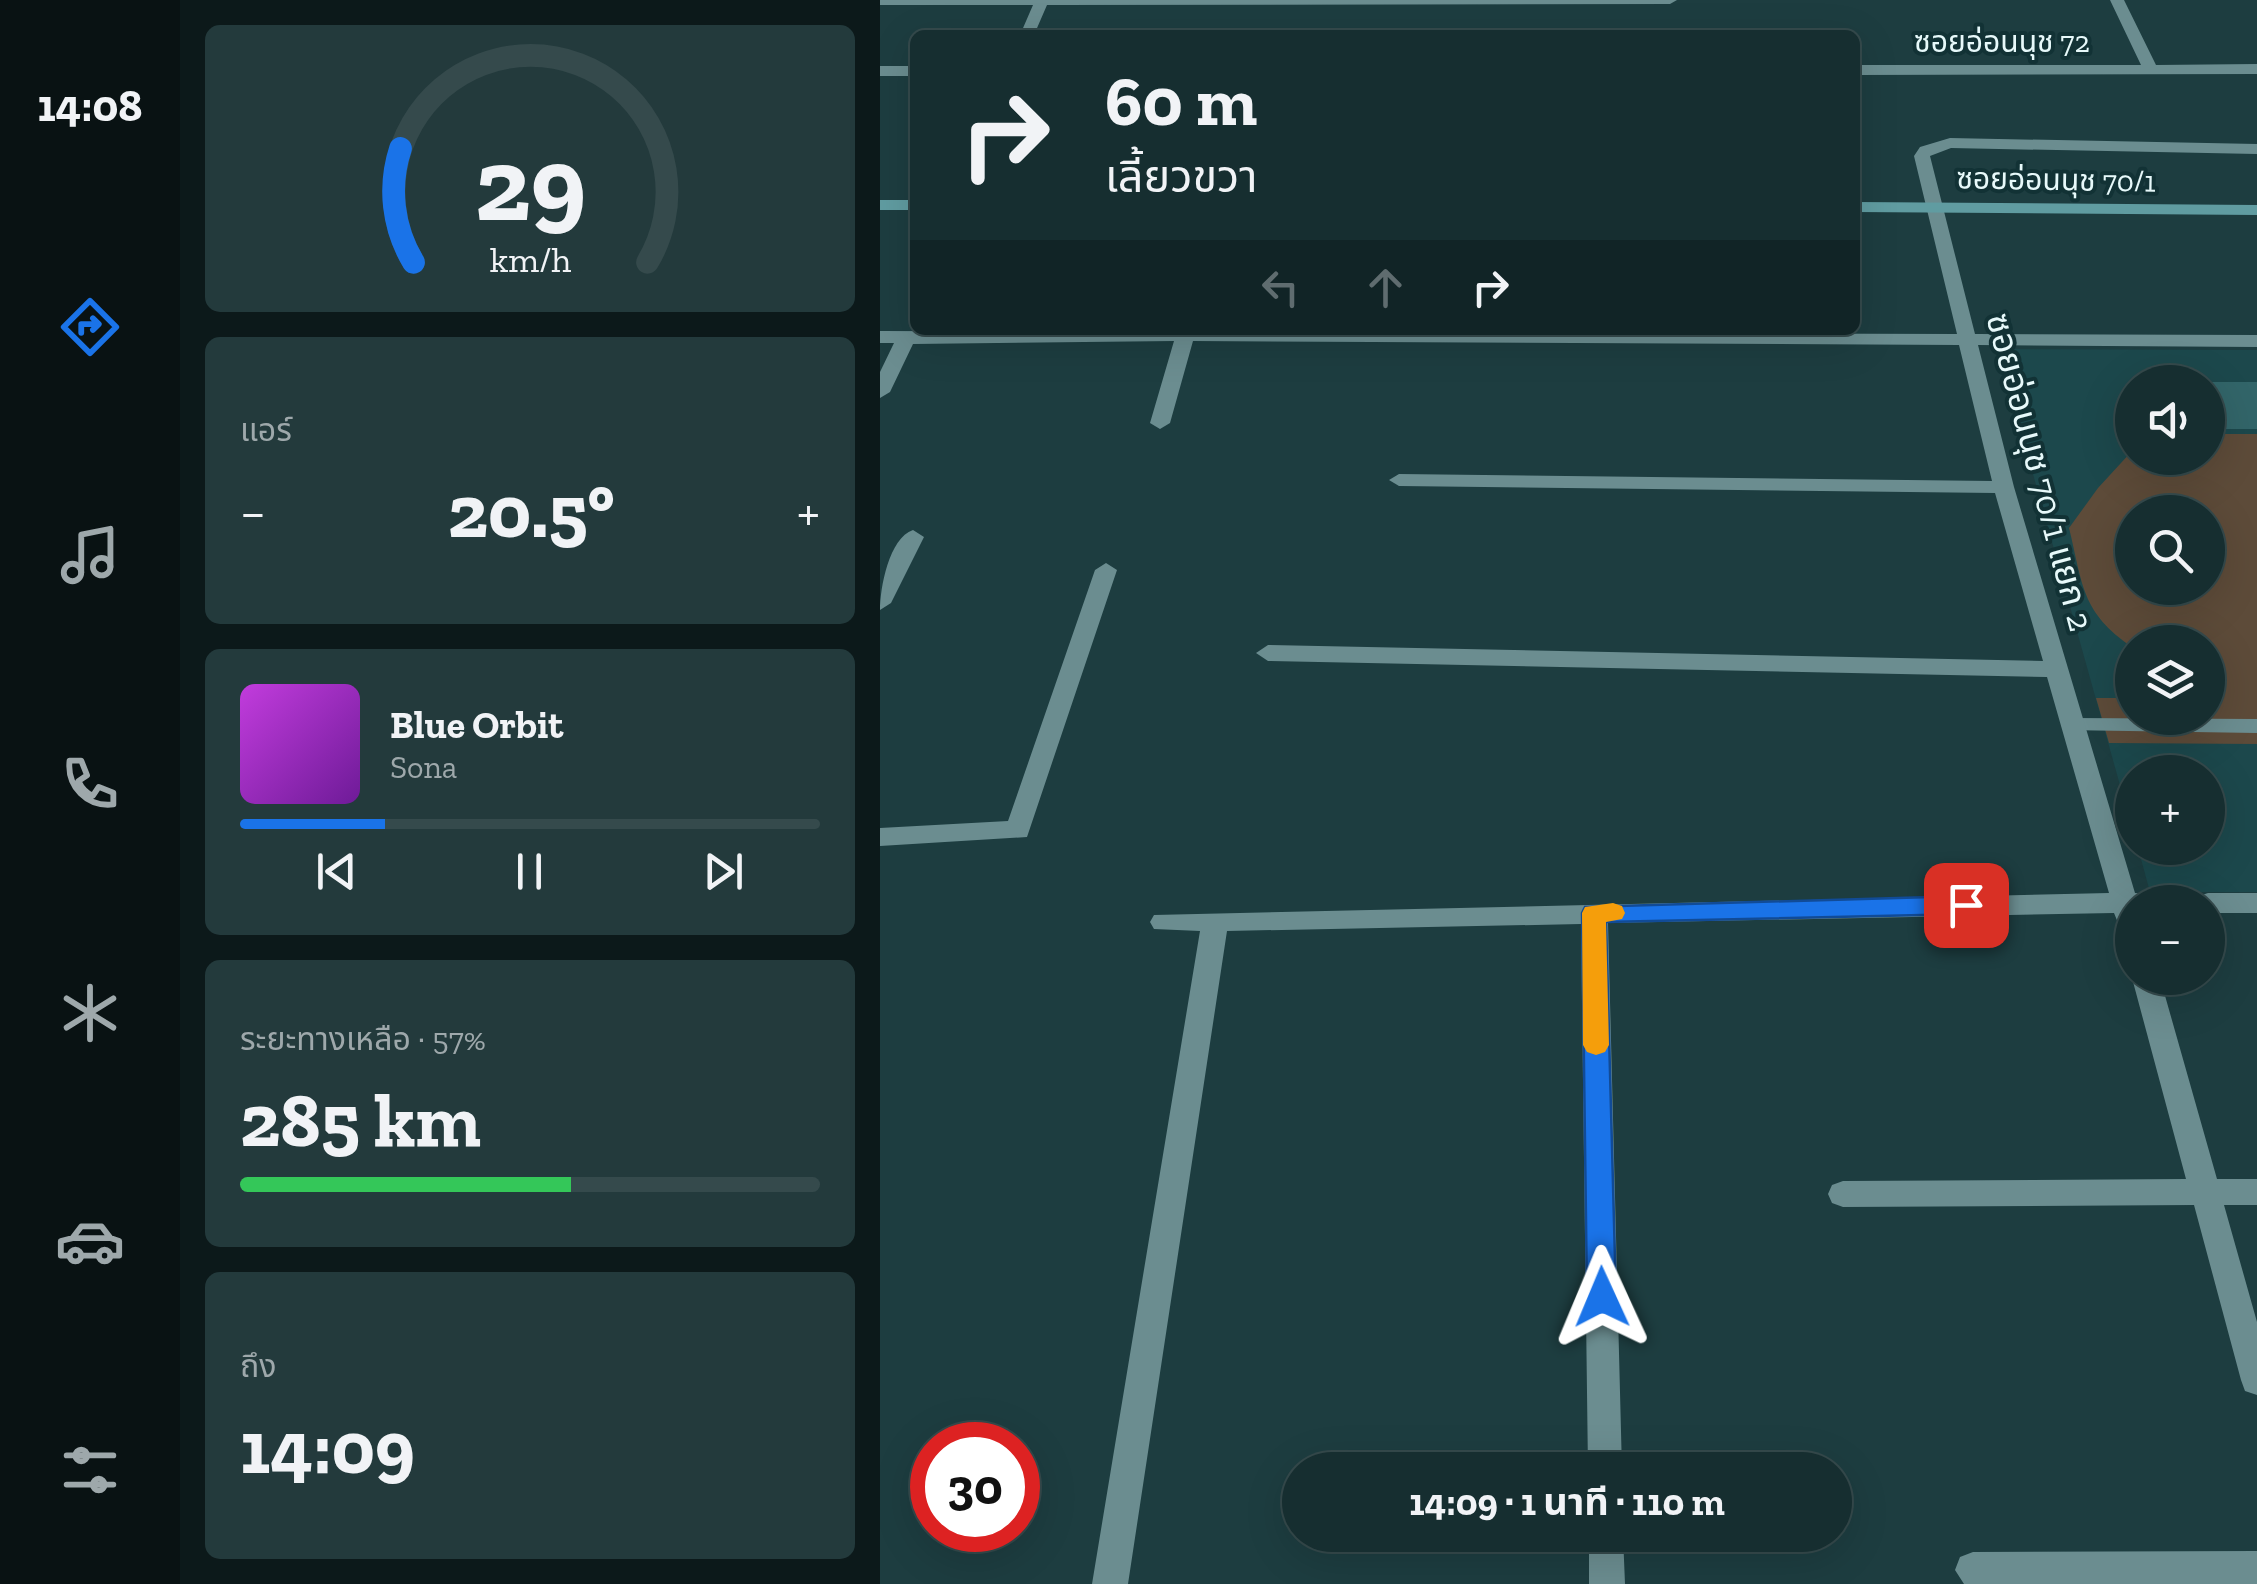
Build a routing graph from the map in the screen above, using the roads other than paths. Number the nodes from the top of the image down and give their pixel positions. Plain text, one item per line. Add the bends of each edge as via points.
1 (880, 0) edge
2 (1670, 0) edge
3 (2117, 0) edge
4 (1042, 1) edge
5 (1030, 30) edge
6 (2150, 68) junction
7 (2257, 69) edge
8 (1860, 70) edge
9 (880, 72) edge
10 (910, 72) edge
11 (2257, 149) edge
12 (880, 206) edge
13 (910, 206) edge
14 (1860, 206) edge
15 (1932, 207) junction
16 (2257, 210) edge
17 (1186, 335) junction
18 (880, 337) edge
19 (906, 338) junction
20 (1965, 338) junction
21 (2257, 341) edge
22 (880, 392) edge
23 (1160, 423) dead end
24 (1399, 480) dead end
25 (2004, 487) junction
26 (914, 537) dead end
27 (1106, 570) dead end
28 (880, 603) edge
29 (1268, 653) dead end
30 (2054, 669) junction
31 (2071, 724) junction
32 (2257, 726) edge
33 (880, 837) edge
34 (2120, 885) edge
35 (2225, 903) edge
36 (2257, 903) edge
37 (1594, 913) junction
38 (2115, 915) edge
39 (1216, 921) junction
40 (1163, 922) dead end
41 (2151, 995) edge
42 (2206, 1191) junction
43 (2257, 1192) edge
44 (1843, 1194) dead end
45 (2257, 1380) edge
46 (1605, 1452) edge
47 (1606, 1552) edge
48 (1973, 1570) dead end
49 (2257, 1570) edge
50 (1110, 1584) edge
51 (1606, 1584) edge

1 - 4 street
2 - 4 street
3 - 6 street
4 - 5 street
6 - 7 street, ซอยอ่อนนุช 72
6 - 8 street, ซอยอ่อนนุช 72
9 - 10 street
11 - 15 street, ซอยอ่อนนุช 70/1 แยก 2 via 1936,146 1922,156
12 - 13 street
14 - 15 street, ซอยอ่อนนุช 70/1
15 - 16 street, ซอยอ่อนนุช 70/1
15 - 20 street, ซอยอ่อนนุช 70/1 แยก 2
17 - 19 street
17 - 20 street
17 - 23 street
18 - 19 street
19 - 22 street
20 - 21 street
20 - 25 street, ซอยอ่อนนุช 70/1 แยก 2
24 - 25 street
25 - 30 street, ซอยอ่อนนุช 70/1 แยก 2
26 - 28 street
27 - 33 street via 1018,830
29 - 30 street
30 - 31 street, ซอยอ่อนนุช 70/1 แยก 2
31 - 32 lane
31 - 34 street, ซอยอ่อนนุช 70/1 แยก 2
35 - 36 street
37 - 38 street
37 - 39 street
37 - 46 street
39 - 40 street
39 - 50 street
41 - 42 street
42 - 43 street
42 - 44 street
42 - 45 street
47 - 51 street
48 - 49 street

